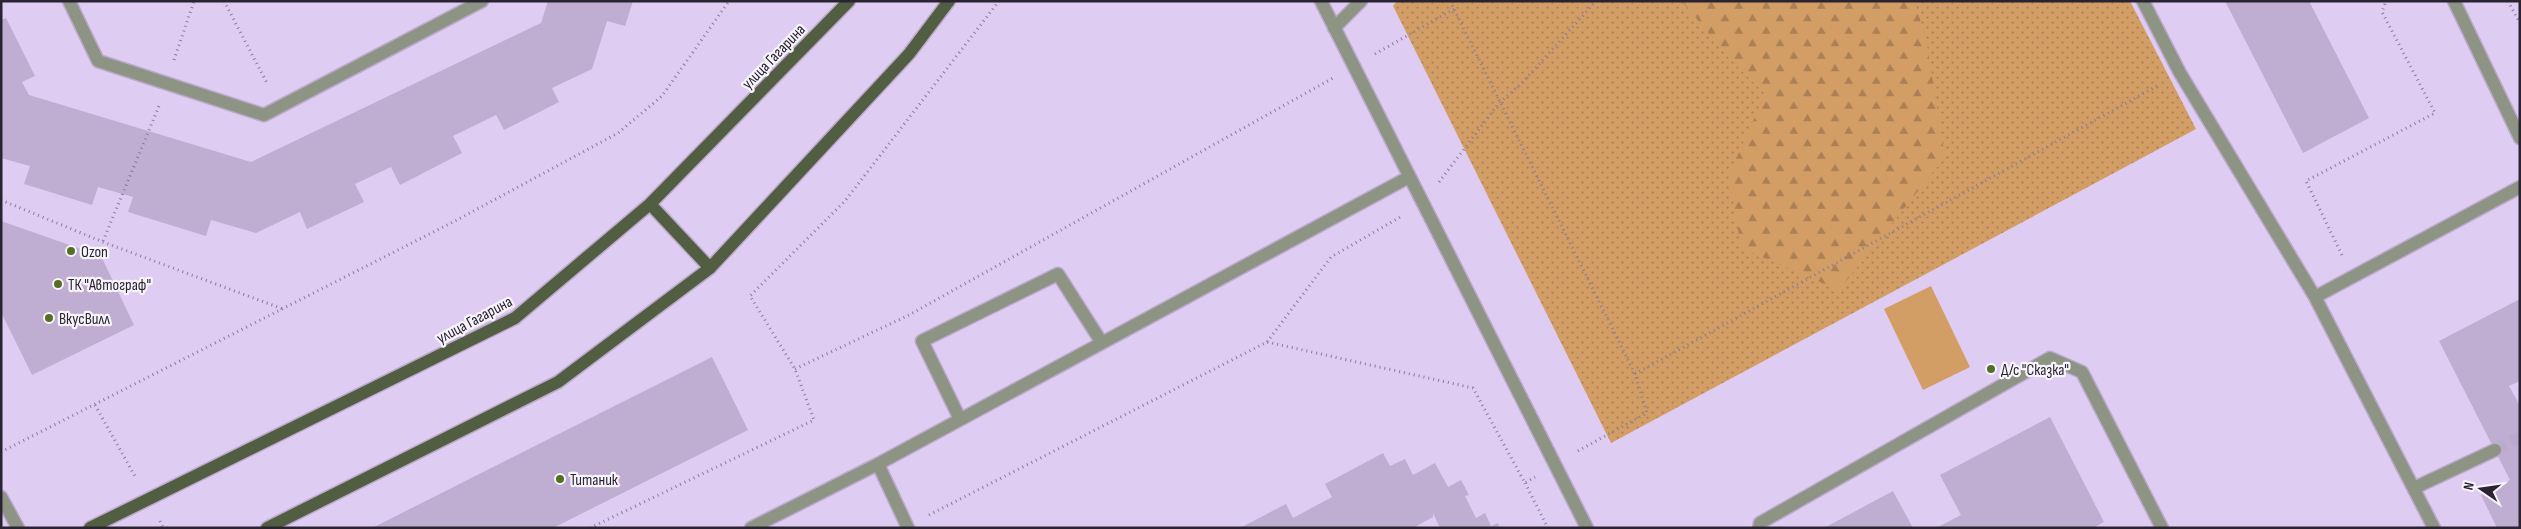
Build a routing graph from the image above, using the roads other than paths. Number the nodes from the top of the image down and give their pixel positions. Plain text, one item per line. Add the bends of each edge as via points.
1 (69, 1) edge
2 (482, 1) edge
3 (849, 1) edge
4 (949, 1) edge
5 (1321, 1) edge
6 (1360, 1) edge
7 (2143, 1) edge
8 (2454, 1) edge
9 (1334, 28) junction
10 (2520, 138) edge
11 (1409, 177) junction
12 (2520, 187) edge
13 (650, 204) junction
14 (710, 268) junction
15 (2316, 297) junction
16 (1102, 343) junction
17 (960, 419) junction
18 (2495, 450) tunnel mouth
19 (878, 464) junction
20 (2414, 488) junction
21 (1, 497) edge
22 (907, 527) edge
23 (18, 528) edge
24 (90, 528) edge
25 (267, 528) edge
26 (751, 528) edge
27 (1587, 528) edge
28 (1759, 528) edge
29 (2162, 528) edge
30 (2434, 528) edge

1 - 2 street via 98,61 264,115
3 - 13 main road, улица Гагарина
4 - 14 main road via 908,54
5 - 9 street
6 - 9 street
7 - 15 street via 2180,73
8 - 10 street
9 - 11 street
11 - 16 street
11 - 27 street
12 - 15 street
13 - 14 main road
13 - 24 main road, улица Гагарина via 515,318
14 - 25 main road via 558,382
15 - 20 street
16 - 17 street
16 - 17 street via 1058,274 922,342
17 - 19 street
18 - 20 street
19 - 22 street
19 - 26 street
20 - 30 street
21 - 23 street
28 - 29 street via 1760,523 2050,358 2082,372

